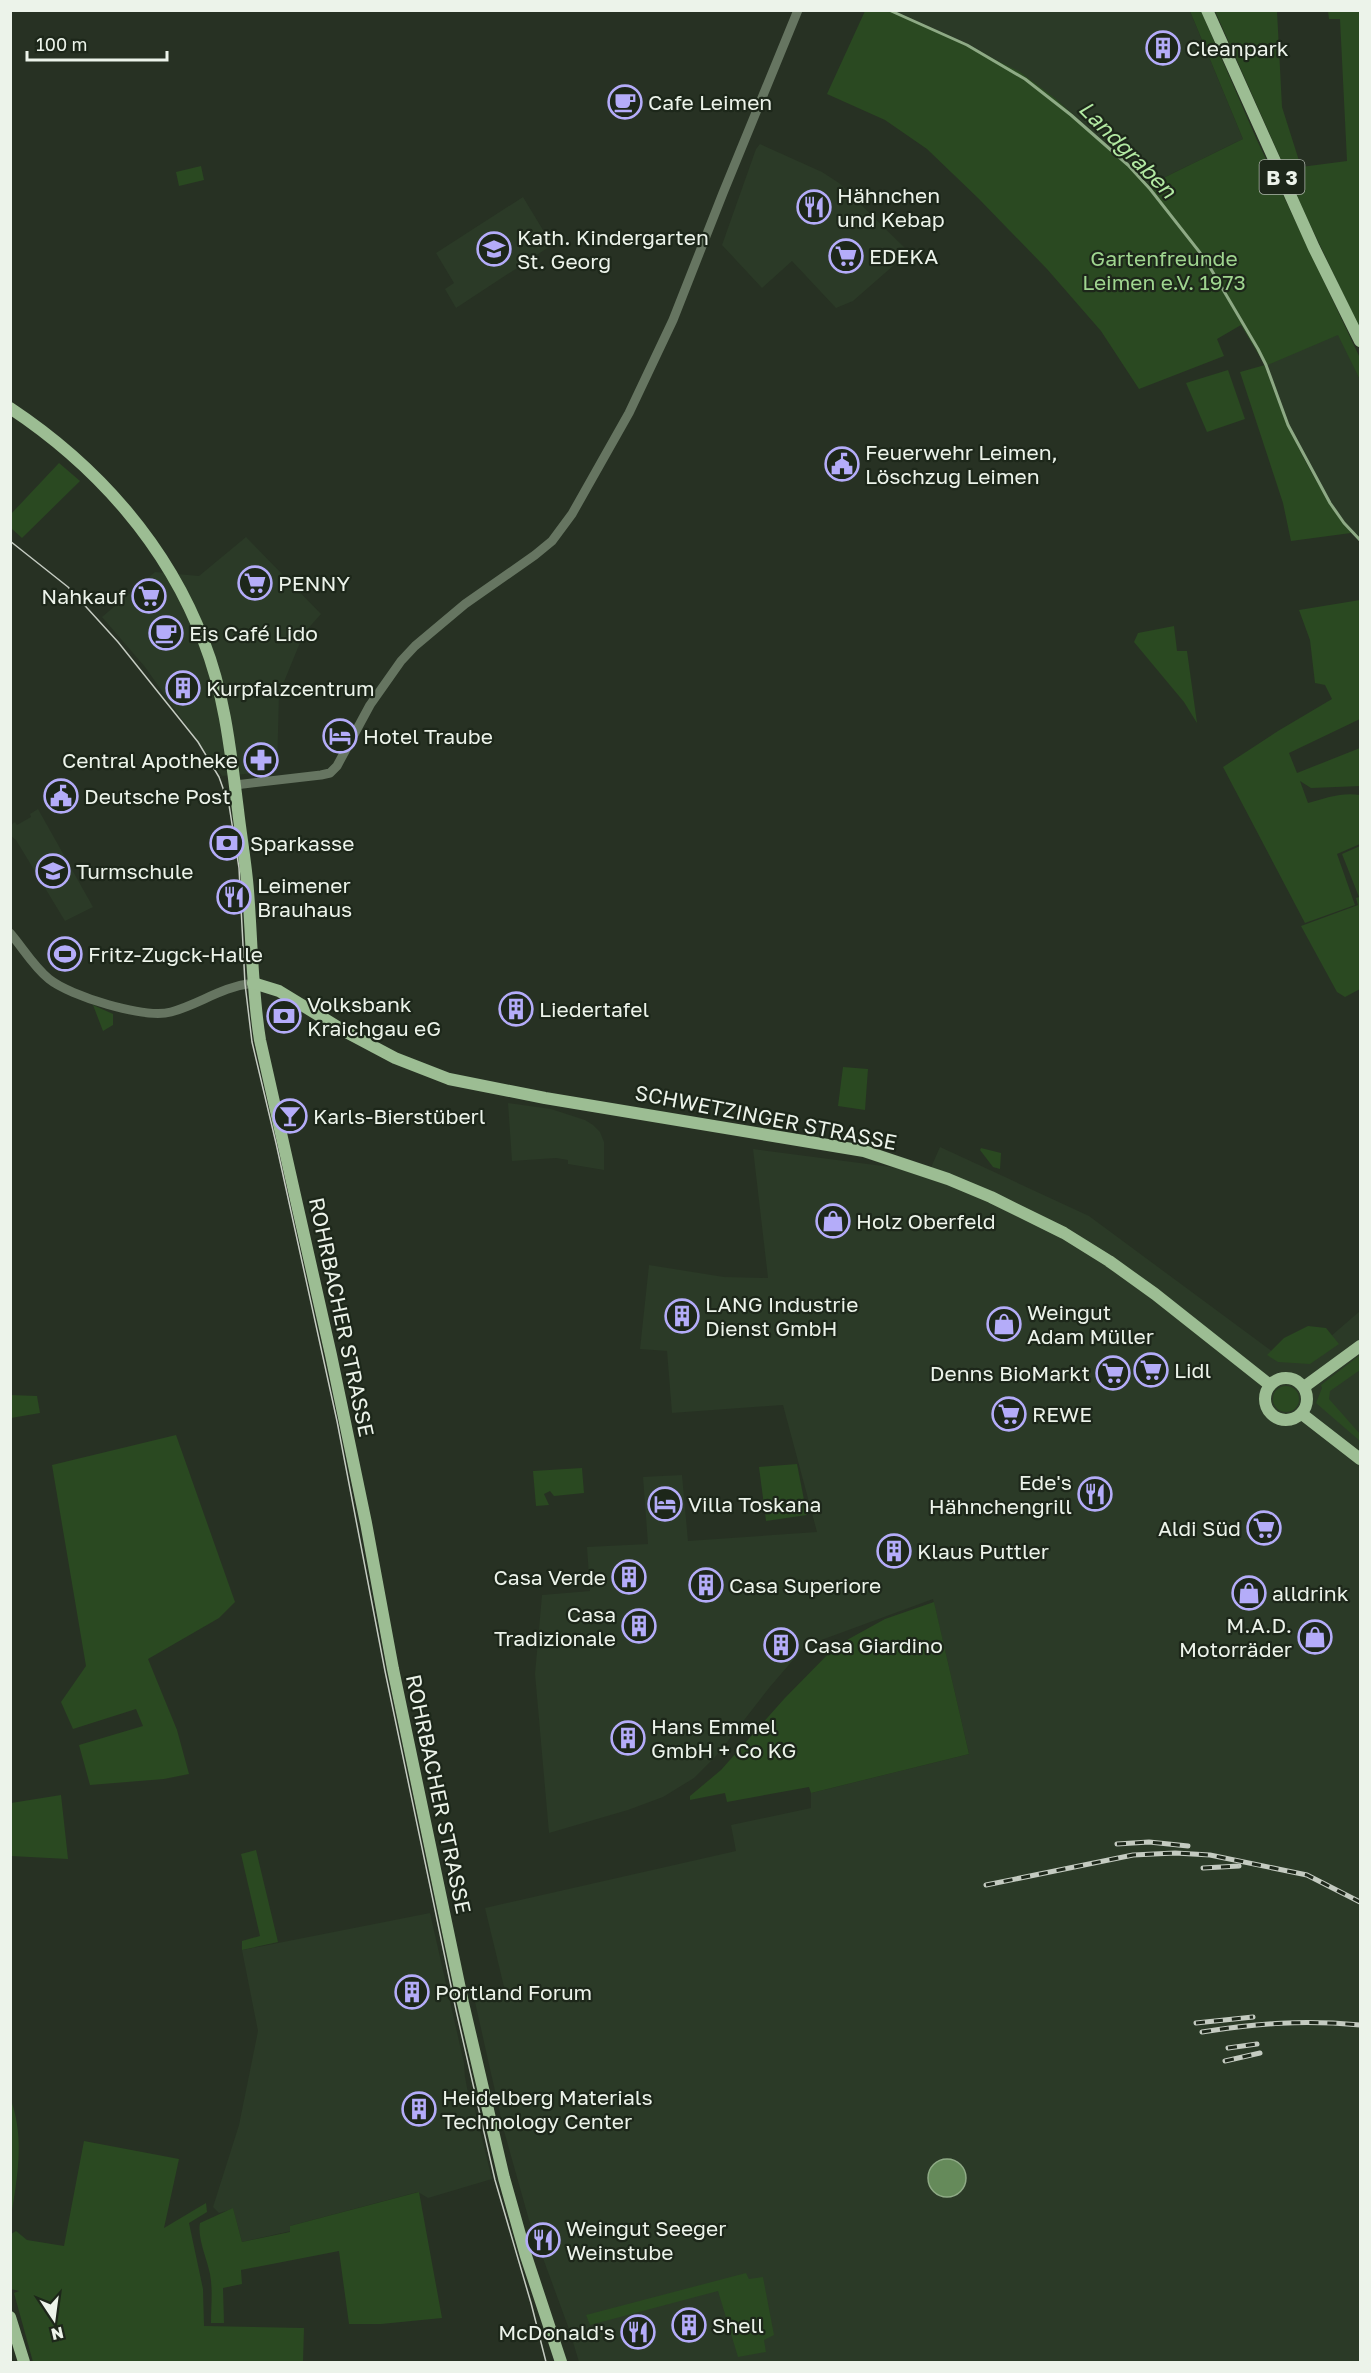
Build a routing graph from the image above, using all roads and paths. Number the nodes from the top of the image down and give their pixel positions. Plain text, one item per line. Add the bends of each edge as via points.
1 (798, 10) edge
2 (1208, 10) edge
3 (1360, 341) edge
4 (10, 408) edge
5 (235, 785) junction
6 (10, 933) edge
7 (253, 983) junction
8 (1360, 1346) edge
9 (1270, 1385) junction
10 (1304, 1387) junction
11 (1302, 1414) junction
12 (1360, 1459) edge
13 (10, 2317) edge
14 (24, 2362) edge
15 (561, 2362) edge

1 - 5 street via 657,357 561,530 535,555 465,604 415,646 370,705 333,771
2 - 3 main road, B 3
4 - 5 main road, ROHRBACHER STRASSE via 69,450 106,486 143,530 184,598 208,652
5 - 7 main road, ROHRBACHER STRASSE via 248,890
6 - 7 street via 34,965 52,981 133,1012 168,1012 222,990
7 - 9 main road, SCHWETZINGER STRASSE via 279,991 394,1058 449,1079 864,1151 948,1179 1064,1233 1109,1261
7 - 15 main road, ROHRBACHER STRASSE via 262,1052 331,1355 463,2003 504,2178
8 - 10 main road
9 - 10 main road via 1285,1378
9 - 11 main road via 1264,1400 1271,1415 1287,1421
10 - 11 main road via 1308,1398
11 - 12 main road
13 - 14 main road

